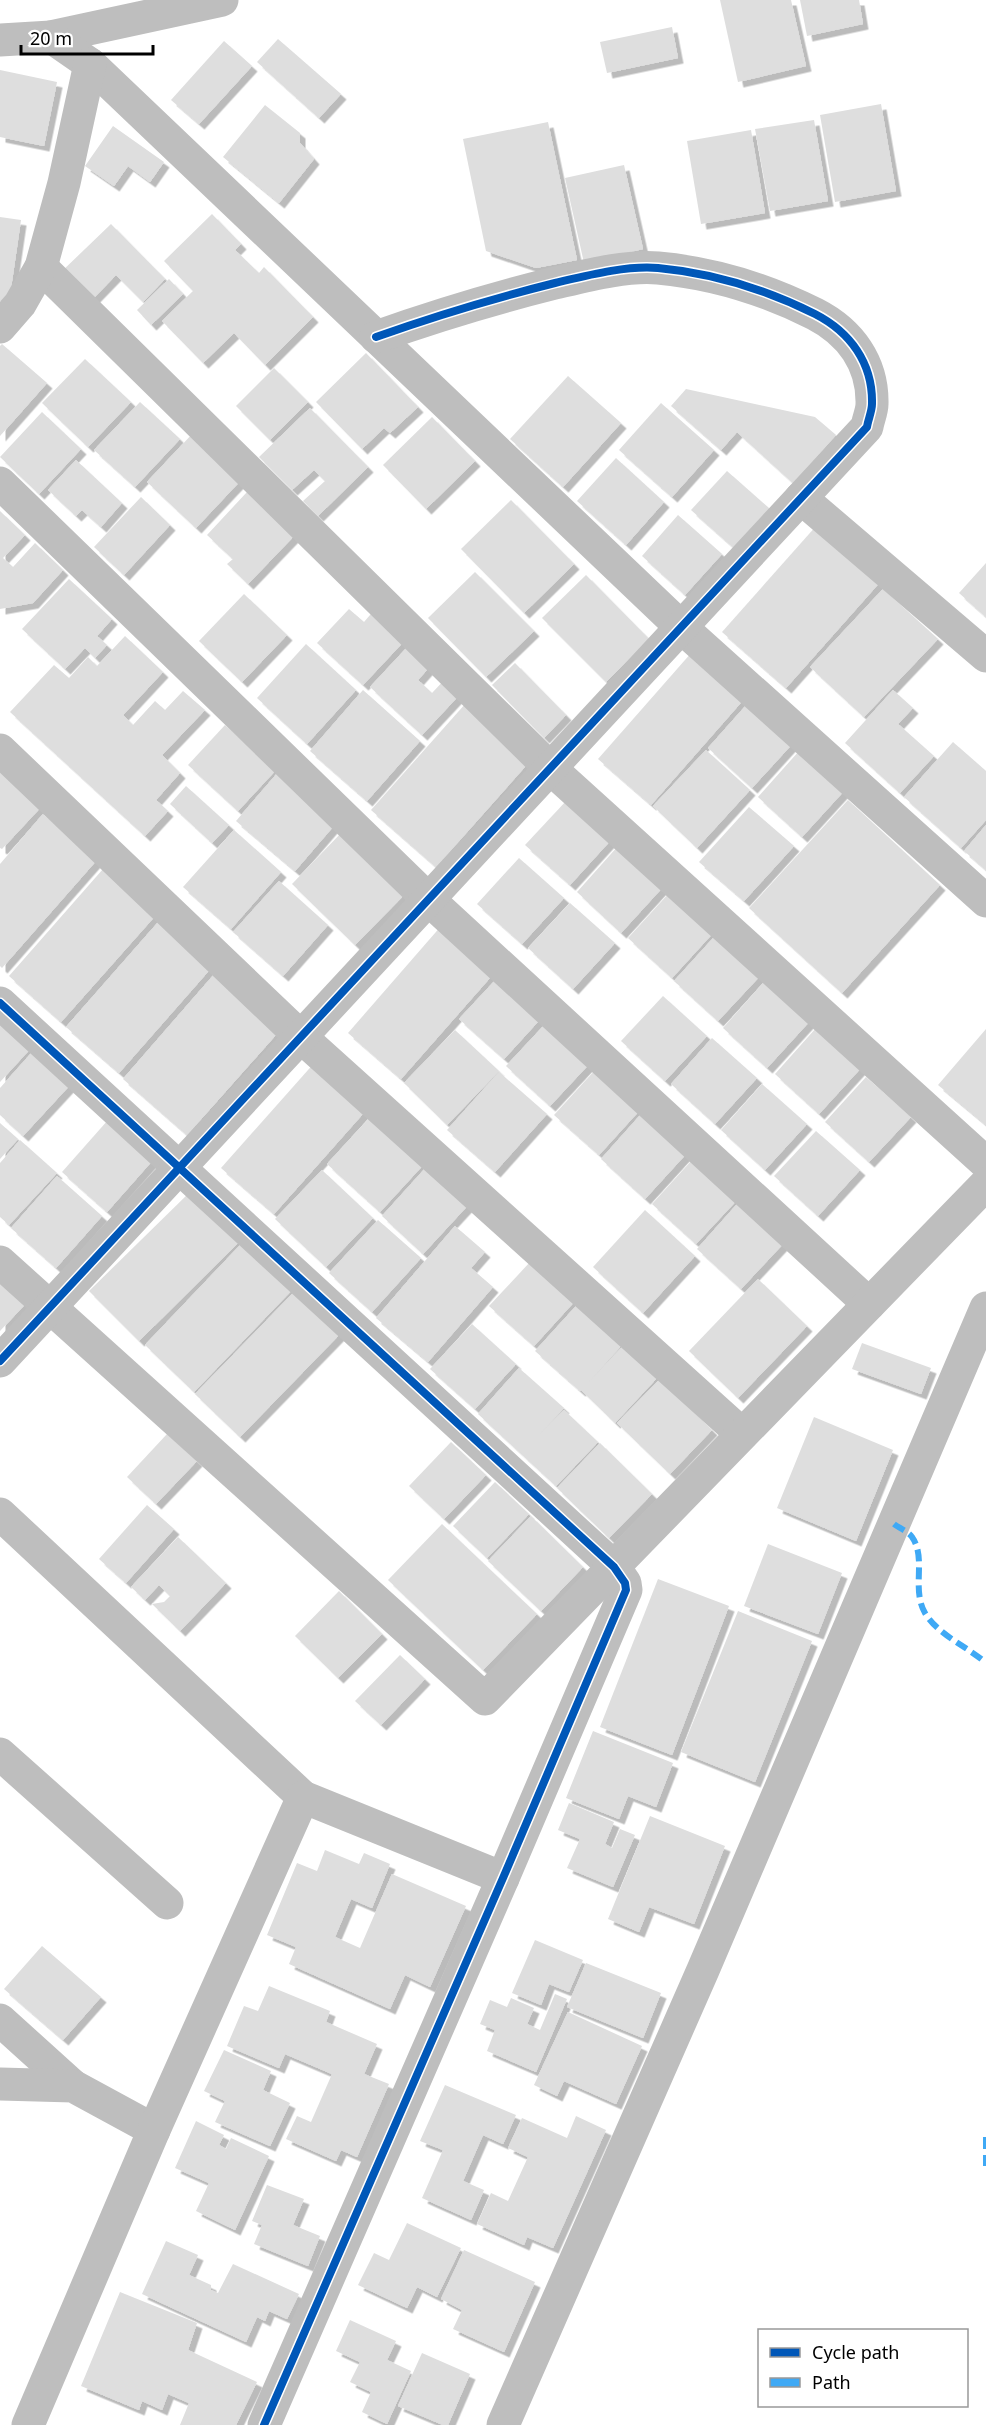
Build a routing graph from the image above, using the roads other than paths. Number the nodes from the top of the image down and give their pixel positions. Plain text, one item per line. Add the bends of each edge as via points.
1 (222, 0) edge
2 (51, 37) junction
3 (0, 40) edge
4 (90, 64) junction
5 (41, 267) junction
6 (0, 327) edge
7 (376, 337) junction
8 (0, 483) edge
9 (801, 498) junction
10 (681, 627) junction
11 (986, 656) edge
12 (0, 750) edge
13 (550, 768) junction
14 (428, 899) junction
15 (986, 901) edge
16 (0, 1003) edge
17 (301, 1037) junction
18 (986, 1163) edge
19 (178, 1168) junction
20 (986, 1184) edge
21 (0, 1262) edge
22 (869, 1304) junction
23 (50, 1307) junction
24 (986, 1308) edge
25 (0, 1361) edge
26 (742, 1434) junction
27 (0, 1514) edge
28 (614, 1567) junction
29 (0, 1754) edge
30 (303, 1797) junction
31 (503, 1878) junction
32 (167, 1904) dead end
33 (0, 2020) edge
34 (0, 2084) edge
35 (73, 2086) junction
36 (154, 2130) junction
37 (28, 2425) edge
38 (264, 2425) edge
39 (503, 2425) edge

1 - 2 street
2 - 3 street
2 - 4 street
4 - 5 street
4 - 7 street
5 - 6 street via 20,304
5 - 13 street
7 - 9 street via 498,297 605,272 656,268 723,278 779,296 830,322 858,349 872,405 867,427
7 - 10 street
8 - 14 street
9 - 10 street
9 - 11 street
10 - 13 street
10 - 15 street
12 - 17 street
13 - 14 street
13 - 18 street
14 - 17 street
14 - 22 street
16 - 19 street
17 - 19 street
17 - 26 street
19 - 23 street
19 - 28 street
20 - 22 street
21 - 23 street
22 - 26 street
23 - 25 street
23 - 28 street via 485,1699
24 - 39 street
26 - 28 street
27 - 30 street
28 - 31 street via 626,1590
29 - 32 street
30 - 31 street
30 - 36 street
31 - 38 street
33 - 35 street
34 - 35 street
35 - 36 street
36 - 37 street

